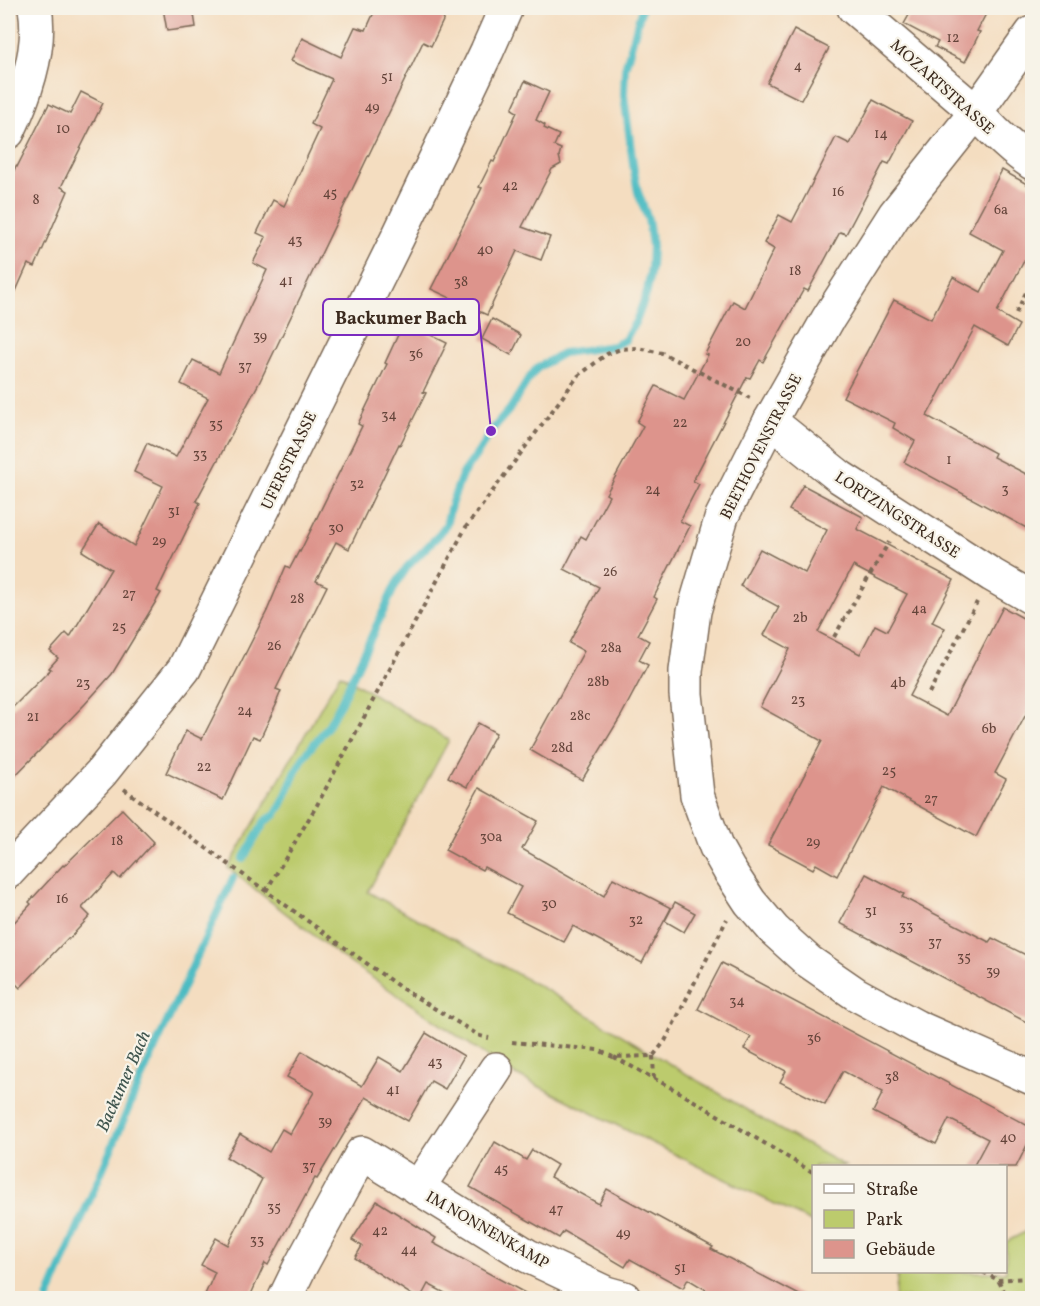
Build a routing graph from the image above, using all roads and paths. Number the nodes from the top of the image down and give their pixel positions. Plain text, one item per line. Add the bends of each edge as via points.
1 (35, 8) edge
2 (506, 8) edge
3 (854, 8) edge
4 (1032, 33) edge
5 (976, 112) junction
6 (8, 132) edge
7 (1032, 163) edge
8 (1032, 280) edge
9 (1016, 313) dead end
10 (770, 421) junction
11 (902, 518) junction
12 (992, 575) junction
13 (1032, 598) edge
14 (834, 637) dead end
15 (929, 693) dead end
16 (1032, 748) edge
17 (1029, 755) dead end
18 (101, 773) junction
19 (8, 872) edge
20 (266, 891) junction
21 (750, 902) junction
22 (501, 1056) junction
23 (653, 1056) junction
24 (614, 1057) junction
25 (654, 1078) junction
26 (1032, 1078) edge
27 (812, 1172) edge
28 (418, 1188) junction
29 (985, 1273) edge
30 (1032, 1276) edge
31 (998, 1280) junction
32 (285, 1299) edge
33 (624, 1299) edge
34 (1008, 1299) edge

1 - 6 street via 32,68
2 - 18 street, UFERSTRASSE via 398,237 184,669
3 - 5 street, MOZARTSTRASSE
4 - 5 street, BEETHOVENSTRASSE
5 - 7 street, MOZARTSTRASSE
5 - 10 street, BEETHOVENSTRASSE via 895,214 828,319
8 - 9 path
10 - 11 street, LORTZINGSTRASSE via 840,477
10 - 20 path via 764,405 662,353 621,349 607,354 578,376 466,527
10 - 21 street, BEETHOVENSTRASSE via 722,516 694,611 686,671 697,795 716,847
11 - 12 street, LORTZINGSTRASSE
11 - 14 path
12 - 13 street, LORTZINGSTRASSE
12 - 15 path
16 - 17 path
18 - 19 street, UFERSTRASSE
18 - 20 path
20 - 22 path via 401,988 480,1036
21 - 23 path via 732,909 665,1041
21 - 26 street, BEETHOVENSTRASSE via 808,961 856,994 917,1027
22 - 24 path via 598,1050
22 - 28 street, IM NONNENKAMP
23 - 24 path
23 - 25 path
24 - 25 path
25 - 27 path
28 - 32 street, IM NONNENKAMP via 362,1154
28 - 33 street, IM NONNENKAMP via 528,1256
29 - 31 path
30 - 31 path
31 - 34 path

